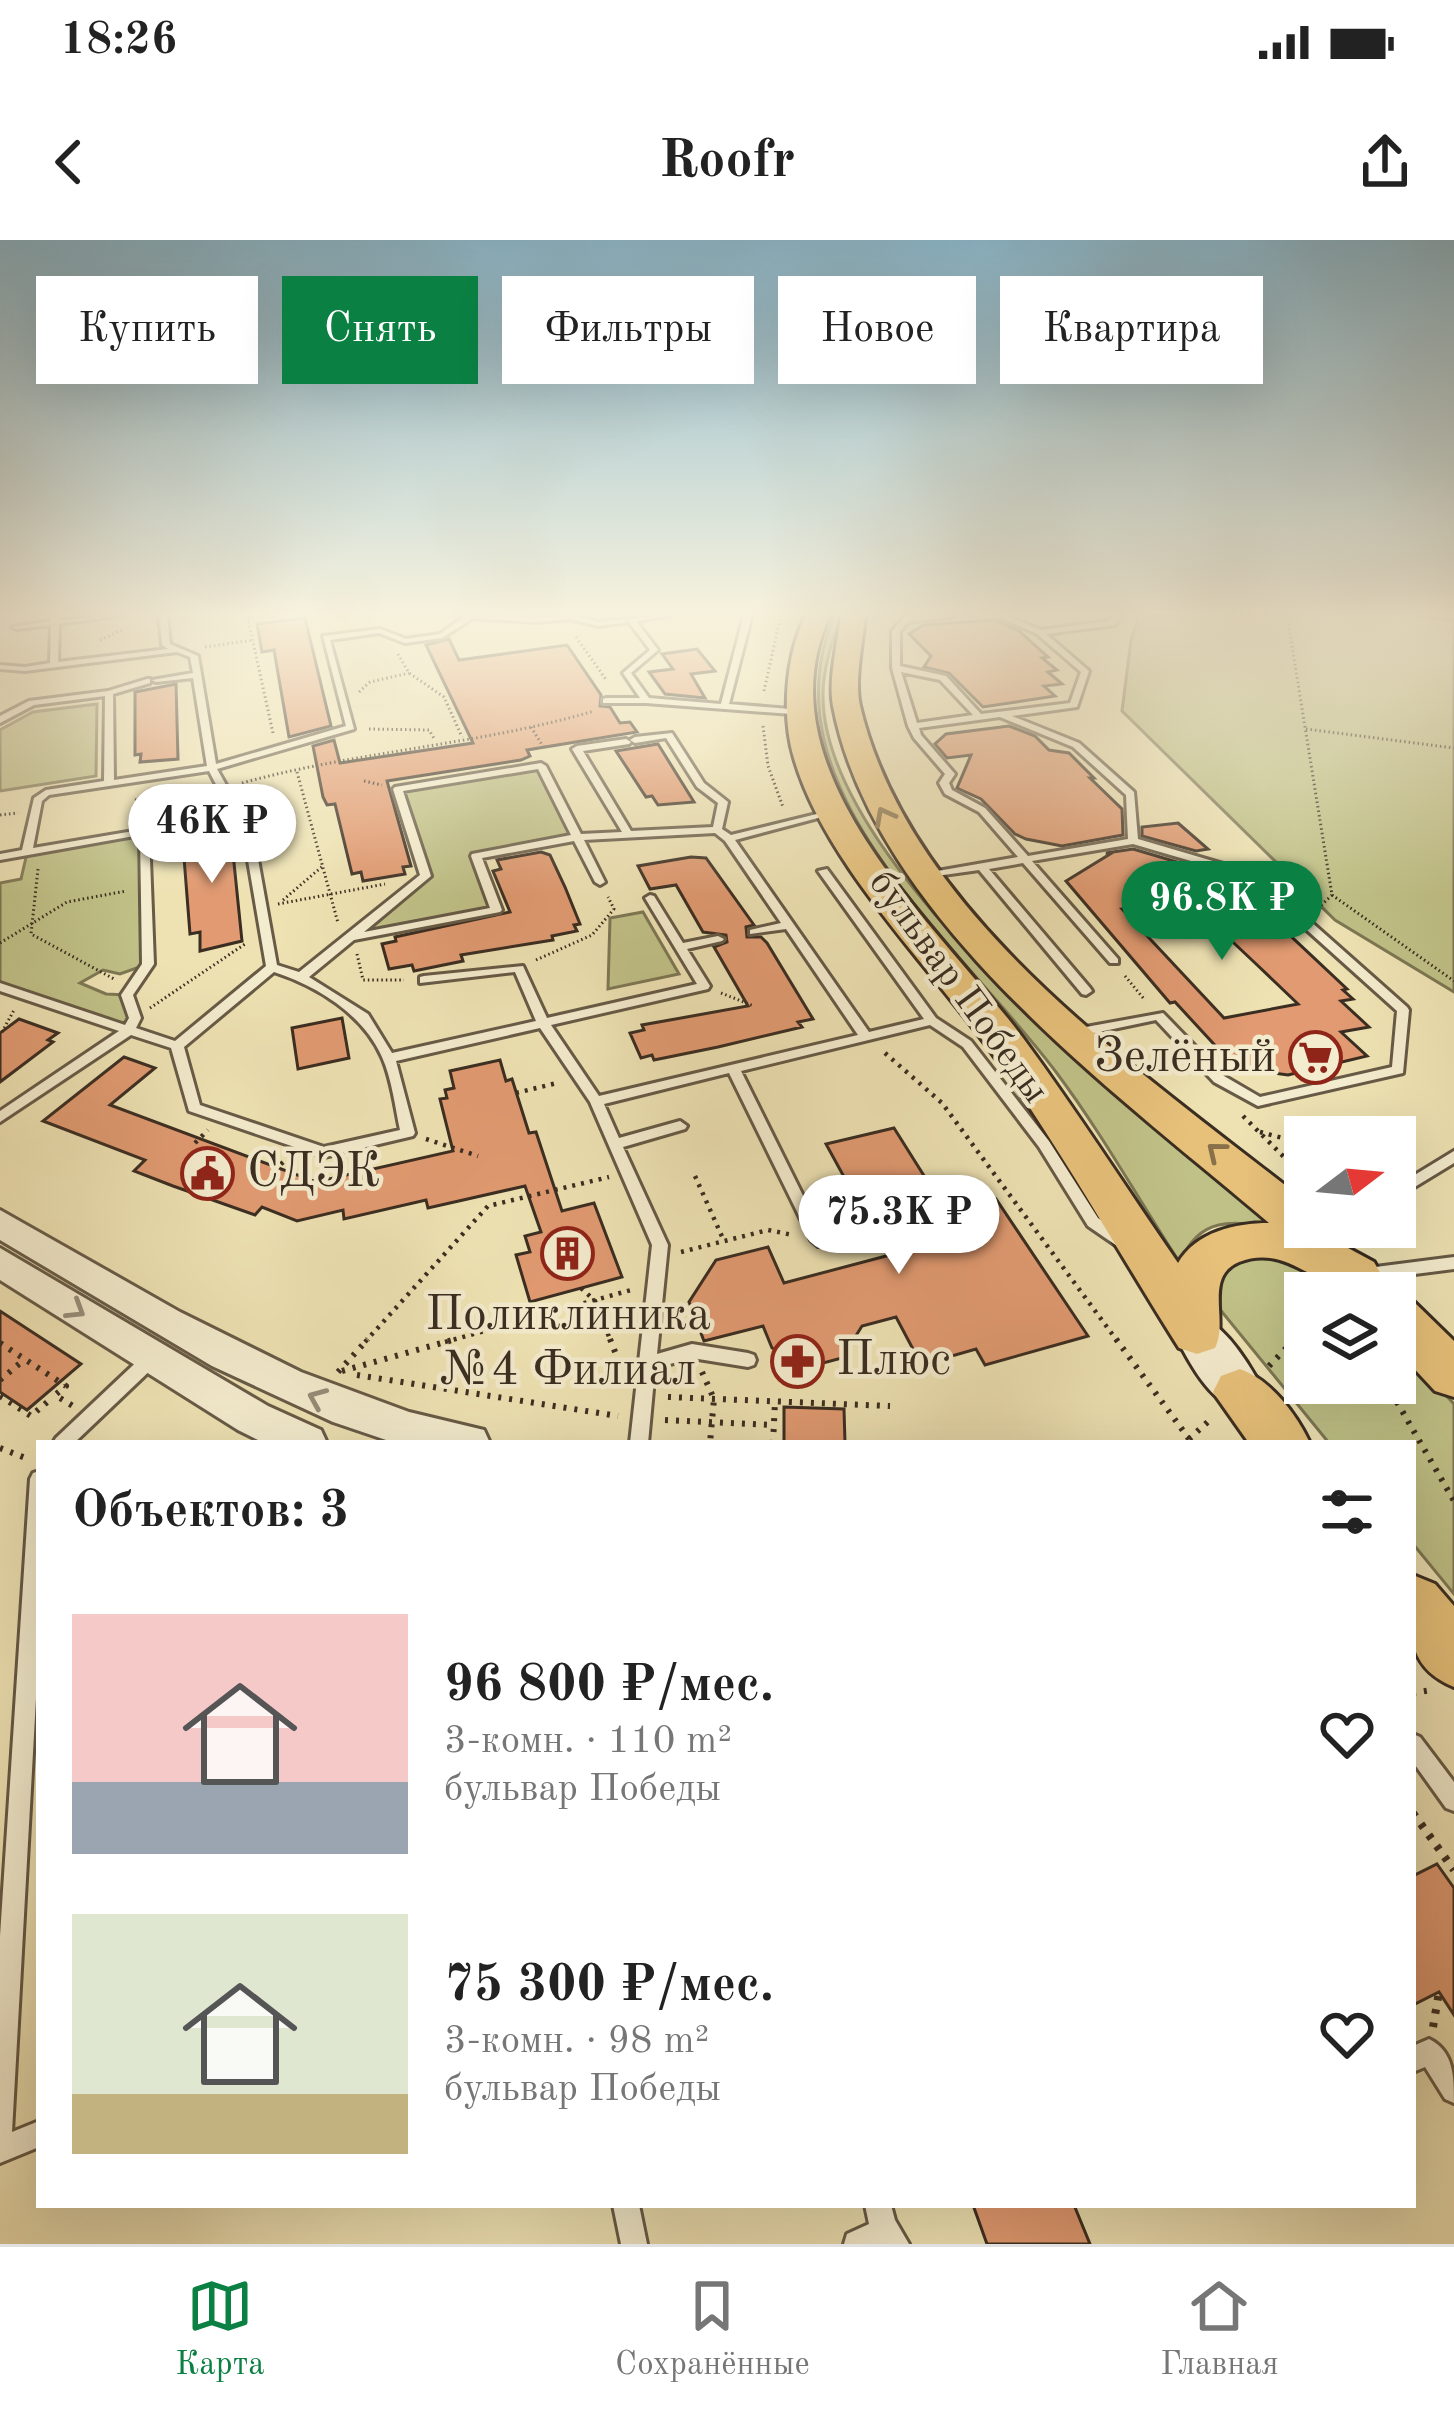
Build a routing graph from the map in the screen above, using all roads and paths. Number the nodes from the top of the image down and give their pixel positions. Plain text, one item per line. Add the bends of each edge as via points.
1 (346, 708) edge
2 (109, 709) edge
3 (202, 709) edge
4 (267, 709) edge
5 (449, 709) edge
6 (596, 709) edge
7 (748, 709) edge
8 (802, 709) edge
9 (844, 709) edge
10 (907, 709) edge
11 (971, 709) edge
12 (1045, 709) edge
13 (1303, 709) edge
14 (802, 712) junction
15 (1001, 714) junction
16 (979, 717) junction
17 (912, 726) junction
18 (351, 727) junction
19 (531, 727) junction
20 (1306, 729) junction
21 (462, 739) junction
22 (436, 743) junction
23 (1454, 748) edge
24 (276, 749) junction
25 (553, 764) dead end
26 (212, 768) junction
27 (298, 772) junction
28 (109, 783) junction
29 (225, 787) junction
30 (119, 802) dead end
31 (830, 812) junction
32 (240, 815) junction
33 (209, 820) dead end
34 (195, 822) dead end
35 (628, 834) junction
36 (145, 835) junction
37 (723, 835) junction
38 (578, 837) junction
39 (1133, 841) junction
40 (33, 852) junction
41 (0, 857) edge
42 (1024, 859) junction
43 (324, 865) junction
44 (981, 866) junction
45 (823, 871) dead end
46 (426, 876) junction
47 (926, 876) junction
48 (600, 882) joint
49 (146, 887) junction
50 (331, 894) junction
51 (1332, 895) junction
52 (650, 898) dead end
53 (280, 903) junction
54 (261, 907) junction
55 (1303, 922) junction
56 (32, 923) junction
57 (788, 925) junction
58 (265, 930) junction
59 (754, 932) dead end
60 (718, 939) dead end
61 (348, 941) junction
62 (0, 943) edge
63 (680, 947) junction
64 (1114, 961) dead end
65 (272, 967) junction
66 (519, 968) junction
67 (301, 977) junction
68 (424, 980) joint
69 (1454, 981) edge
70 (704, 986) junction
71 (0, 987) edge
72 (1132, 987) dead end
73 (132, 988) junction
74 (1086, 991) dead end
75 (22, 995) junction
76 (754, 1006) dead end
77 (1153, 1009) dead end
78 (932, 1021) junction
79 (543, 1023) junction
80 (132, 1025) junction
81 (2, 1032) edge
82 (1072, 1033) junction
83 (866, 1037) junction
84 (177, 1046) junction
85 (389, 1058) junction
86 (734, 1070) junction
87 (580, 1077) junction
88 (516, 1093) dead end
89 (596, 1101) junction
90 (1236, 1108) dead end
91 (0, 1117) edge
92 (680, 1126) dead end
93 (1254, 1130) junction
94 (408, 1133) junction
95 (1284, 1138) edge
96 (615, 1144) junction
97 (478, 1156) dead end
98 (1454, 1156) edge
99 (1284, 1158) edge
100 (628, 1172) junction
101 (694, 1176) dead end
102 (1416, 1180) edge
103 (1284, 1202) edge
104 (0, 1223) edge
105 (818, 1240) joint
106 (724, 1241) junction
107 (1335, 1248) edge
108 (1142, 1256) junction
109 (658, 1258) junction
110 (0, 1262) edge
111 (1454, 1263) edge
112 (1346, 1272) edge
113 (1356, 1272) edge
114 (1416, 1272) edge
115 (581, 1288) dead end
116 (606, 1295) dead end
117 (595, 1301) junction
118 (1197, 1333) junction
119 (1416, 1336) edge
120 (0, 1343) edge
121 (692, 1351) junction
122 (152, 1358) junction
123 (25, 1359) junction
124 (748, 1360) dead end
125 (319, 1363) dead end
126 (647, 1363) junction
127 (338, 1372) junction
128 (1454, 1375) edge
129 (0, 1380) edge
130 (55, 1395) junction
131 (0, 1396) edge
132 (644, 1396) junction
133 (714, 1399) junction
134 (65, 1402) dead end
135 (775, 1402) junction
136 (1398, 1404) edge
137 (890, 1406) dead end
138 (1244, 1418) edge
139 (642, 1419) junction
140 (712, 1422) junction
141 (773, 1425) junction
142 (65, 1440) edge
143 (300, 1440) edge
144 (457, 1440) edge
145 (639, 1440) edge
146 (710, 1440) edge
147 (772, 1440) edge
148 (1190, 1440) edge
149 (1277, 1440) edge
150 (0, 1448) edge
151 (36, 1463) edge
152 (1454, 1501) edge
153 (36, 1518) edge
154 (1416, 1609) edge
155 (1416, 1628) edge
156 (1454, 1659) edge
157 (1416, 1748) edge
158 (1454, 1800) edge
159 (1416, 1817) edge
160 (1454, 1870) edge
161 (8, 1885) edge
162 (1439, 1992) dead end
163 (1421, 2055) edge
164 (2, 2073) edge
165 (1454, 2090) edge
166 (0, 2130) edge
167 (36, 2135) edge
168 (0, 2150) edge
169 (627, 2208) edge
170 (886, 2231) edge
171 (634, 2244) edge
172 (857, 2244) edge

1 - 18 lane
2 - 28 lane
3 - 26 lane
4 - 24 path
5 - 21 path
6 - 19 path
7 - 14 lane
8 - 14 main road, бульвар Победы
47 -> 9 main road, бульвар Победы via 888,826 853,752
10 - 17 lane
11 - 16 lane
12 - 15 lane
13 - 20 path
14 - 31 main road, бульвар Победы via 807,755
15 - 16 lane
15 - 39 lane via 1076,745 1130,794
16 - 17 lane
17 - 42 lane via 950,774 948,792 982,810
18 - 22 path via 429,730
18 - 24 lane
19 - 21 path
19 - 25 path
20 - 23 path
20 - 51 path
21 - 22 path
22 - 27 path
24 - 26 lane
26 - 28 lane
26 - 29 lane
27 - 29 path
27 - 43 path
28 - 40 lane via 37,800
29 - 30 path
29 - 32 lane
31 - 37 lane
31 - 108 main road, бульвар Победы via 1007,1046
32 - 33 lane
32 - 54 lane
34 - 36 lane
35 - 37 lane
35 - 37 lane via 577,749 668,735 700,784 723,802
35 - 38 lane
36 - 40 lane
36 - 49 lane
37 - 57 lane
38 - 46 lane via 542,766 398,789
38 - 48 lane
38 - 61 lane via 476,856 496,910
39 - 42 lane
39 - 55 lane via 1253,876
40 - 41 lane
40 - 56 path
42 - 44 lane
42 - 64 lane
43 - 50 path
43 - 53 path
44 - 47 lane
44 - 74 lane
45 - 78 lane
46 - 50 path
46 - 61 lane
47 - 82 main road, бульвар Победы
48 - 66 path via 614,909 605,922
49 - 56 path via 67,902
49 - 73 lane via 148,964
50 - 53 path
50 - 61 path
51 - 55 path
51 - 69 path
52 - 63 lane
53 - 54 path
54 - 58 lane
55 - 82 lane via 1403,1010 1398,1070 1258,1102 1219,1078 1159,1016
56 - 62 path
56 - 73 path via 31,934
57 - 59 lane
57 - 83 lane
58 - 65 lane
58 - 80 path
60 - 63 lane
61 - 67 lane
61 - 68 path via 363,980
63 - 70 lane
65 - 67 lane
65 - 84 lane
66 - 68 lane
66 - 79 lane
67 - 85 lane via 364,1017
70 - 76 path
70 - 79 lane
71 - 75 lane
72 - 77 path
73 - 80 lane
75 - 80 lane
75 - 81 path
78 - 83 lane
78 - 108 lane via 967,1044 1093,1222
79 - 85 lane
79 - 87 lane
80 - 84 lane
80 - 91 lane
103 -> 82 main road, бульвар Победы
83 - 86 lane
83 - 148 path via 942,1103
84 - 94 lane via 194,1108 324,1152
85 - 94 lane
86 - 89 lane
86 - 105 lane
87 - 88 path
87 - 89 lane
89 - 96 lane
90 - 93 path
92 - 96 lane
93 - 95 path
93 - 99 path
94 - 97 path
96 - 100 lane
98 - 102 lane
100 - 109 lane via 660,1245
100 - 127 path via 488,1205
101 - 106 path
144 -> 104 street via 363,1417 298,1390
105 - 106 path via 768,1230
106 - 109 path
107 - 113 main road, бульвар Победы
108 - 118 main road, бульвар Победы
109 - 126 lane
110 -> 122 street
111 - 114 lane
112 - 118 main road via 1306,1248 1274,1241 1220,1249 1193,1283
115 - 117 path
116 - 117 path
117 - 127 path
117 - 139 path
118 - 138 main road, бульвар Победы
119 - 128 main road
120 - 123 path
121 - 124 lane
121 - 126 lane
121 - 133 path
122 - 142 lane
122 - 143 street
123 - 129 path
123 - 130 path via 66,1386
125 - 127 path
126 - 132 lane
127 - 139 path
130 - 131 path via 31,1416
130 - 134 path
132 - 133 path
132 - 139 lane
133 - 135 path
133 - 140 path
135 - 137 path
135 - 141 path
136 - 152 path
138 - 149 main road, бульвар Победы
139 - 140 path
139 - 145 lane
140 - 141 path
140 - 146 path
141 - 147 path
150 - 151 path
153 - 161 lane
154 - 156 main road
155 - 156 street
157 - 158 lane
159 - 160 path
161 - 164 lane
162 - 163 path
163 - 165 lane
164 - 166 lane
167 - 168 lane
169 - 171 lane
170 - 172 lane

